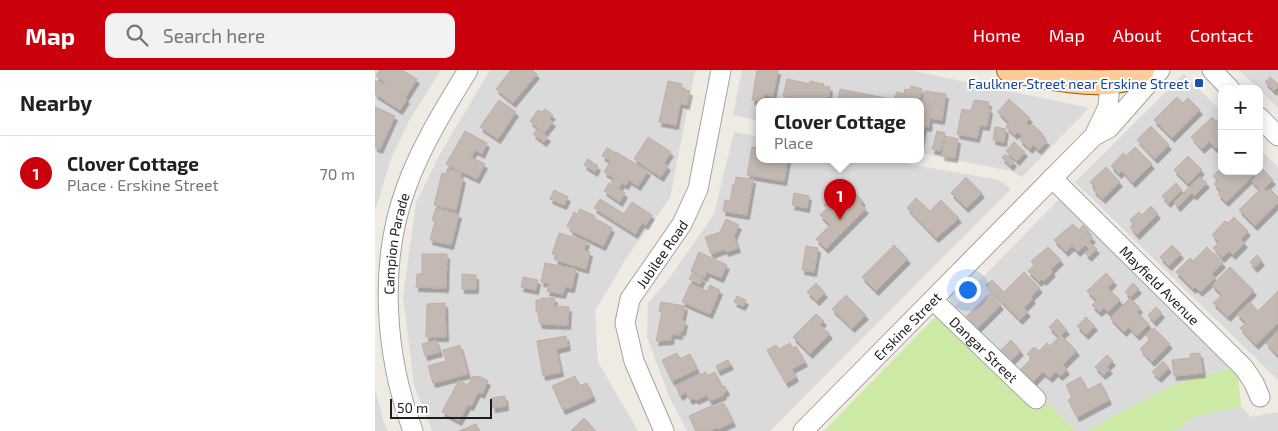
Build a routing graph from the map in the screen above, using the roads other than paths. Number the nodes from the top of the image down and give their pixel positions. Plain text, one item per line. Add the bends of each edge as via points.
1 (468, 70) edge
2 (721, 70) edge
3 (1009, 70) edge
4 (1161, 70) edge
5 (1212, 70) edge
6 (1125, 77) edge
7 (1227, 85) edge
8 (1123, 113) junction
9 (1263, 122) edge
10 (1094, 136) junction
11 (1278, 136) edge
12 (1053, 178) junction
13 (933, 300) junction
14 (1260, 397) dead end
15 (1035, 399) dead end
16 (413, 431) edge
17 (664, 431) edge
18 (803, 431) edge

1 - 16 street, Campion Parade via 428,138 406,187 389,267 389,321 396,374
2 - 17 street, Jubilee Road via 698,189 682,224 630,299 625,323 633,361
3 - 6 main road via 1050,78
4 - 8 street, Erskine Street
5 - 7 street
6 - 8 street
6 - 10 street, Erskine Street
8 - 10 street, Erskine Street via 1109,128
9 - 11 street
10 - 12 street, Erskine Street
12 - 13 street, Erskine Street
12 - 14 street, Mayfield Avenue via 1244,368
13 - 15 street, Dangar Street
13 - 18 street, Erskine Street

